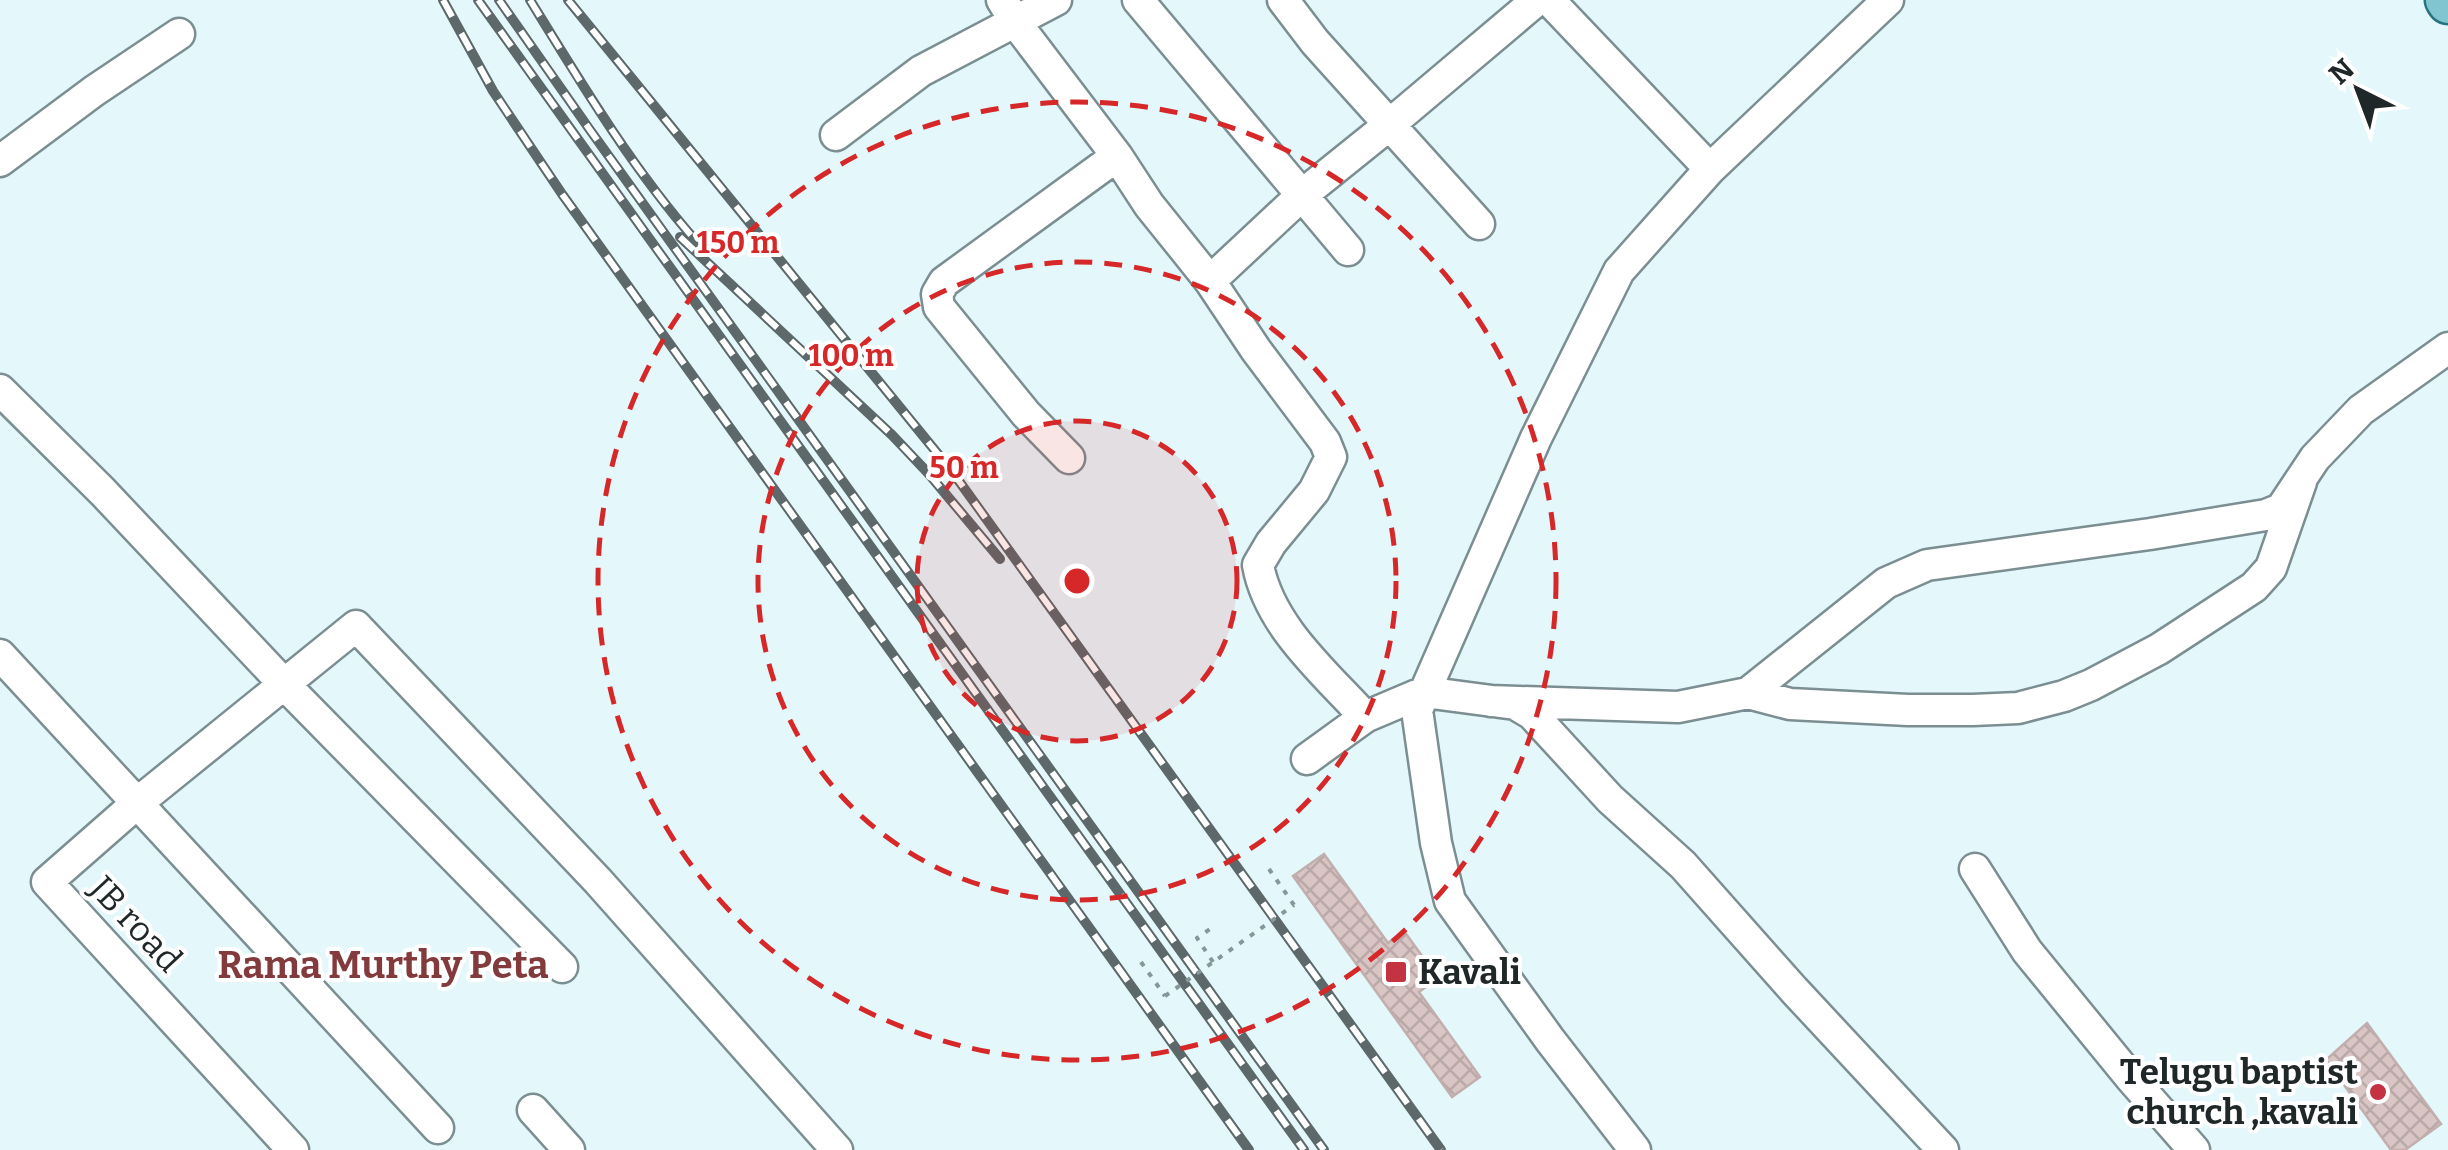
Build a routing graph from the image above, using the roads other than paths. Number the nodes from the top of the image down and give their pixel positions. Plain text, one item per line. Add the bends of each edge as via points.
1 (1056, 0) edge
2 (1138, 0) edge
3 (1282, 0) edge
4 (1537, 0) edge
5 (1549, 0) edge
6 (1888, 0) edge
7 (1009, 11) edge
8 (179, 34) dead end
9 (1388, 126) junction
10 (836, 135) dead end
11 (1117, 156) junction
12 (0, 161) edge
13 (1710, 169) junction
14 (1302, 195) junction
15 (1479, 224) dead end
16 (1348, 250) dead end
17 (1210, 280) junction
18 (2448, 348) edge
19 (0, 390) edge
20 (1069, 458) dead end
21 (2300, 482) junction
22 (0, 655) edge
23 (284, 684) junction
24 (1424, 692) junction
25 (1748, 693) junction
26 (1490, 701) junction
27 (1365, 717) junction
28 (1307, 759) dead end
29 (136, 804) junction
30 (1975, 870) dead end
31 (562, 968) dead end
32 (534, 1110) dead end
33 (438, 1128) dead end
34 (292, 1150) edge
35 (570, 1150) edge
36 (837, 1150) edge
37 (1634, 1150) edge
38 (1944, 1150) edge
39 (2194, 1150) edge

1 - 7 street
2 - 14 street
3 - 9 street
4 - 9 street
5 - 13 street
6 - 13 street
7 - 10 street
7 - 11 street
8 - 12 street
9 - 14 street
9 - 15 street
11 - 17 street
11 - 20 street via 944,282 937,294 938,307
13 - 24 street via 1619,271 1536,438
14 - 16 street
14 - 17 street
17 - 27 street via 1325,442 1330,457 1314,491 1258,565 1262,586 1289,632
18 - 21 street via 2361,410
19 - 23 street
21 - 25 street via 2281,508 2266,515 1927,565 1886,582
21 - 25 street via 2271,568 2254,587 2159,648 2064,696 2018,708 1908,710 1790,704
22 - 29 street
23 - 29 street
23 - 31 street
23 - 36 street via 356,626 598,882
24 - 26 street
24 - 27 street
24 - 37 street via 1417,710 1450,901
25 - 26 street via 1678,706
26 - 38 street via 1532,714 1684,866
27 - 28 street
29 - 33 street
29 - 34 street, JB road via 46,882
30 - 39 street via 2027,951
32 - 35 street

